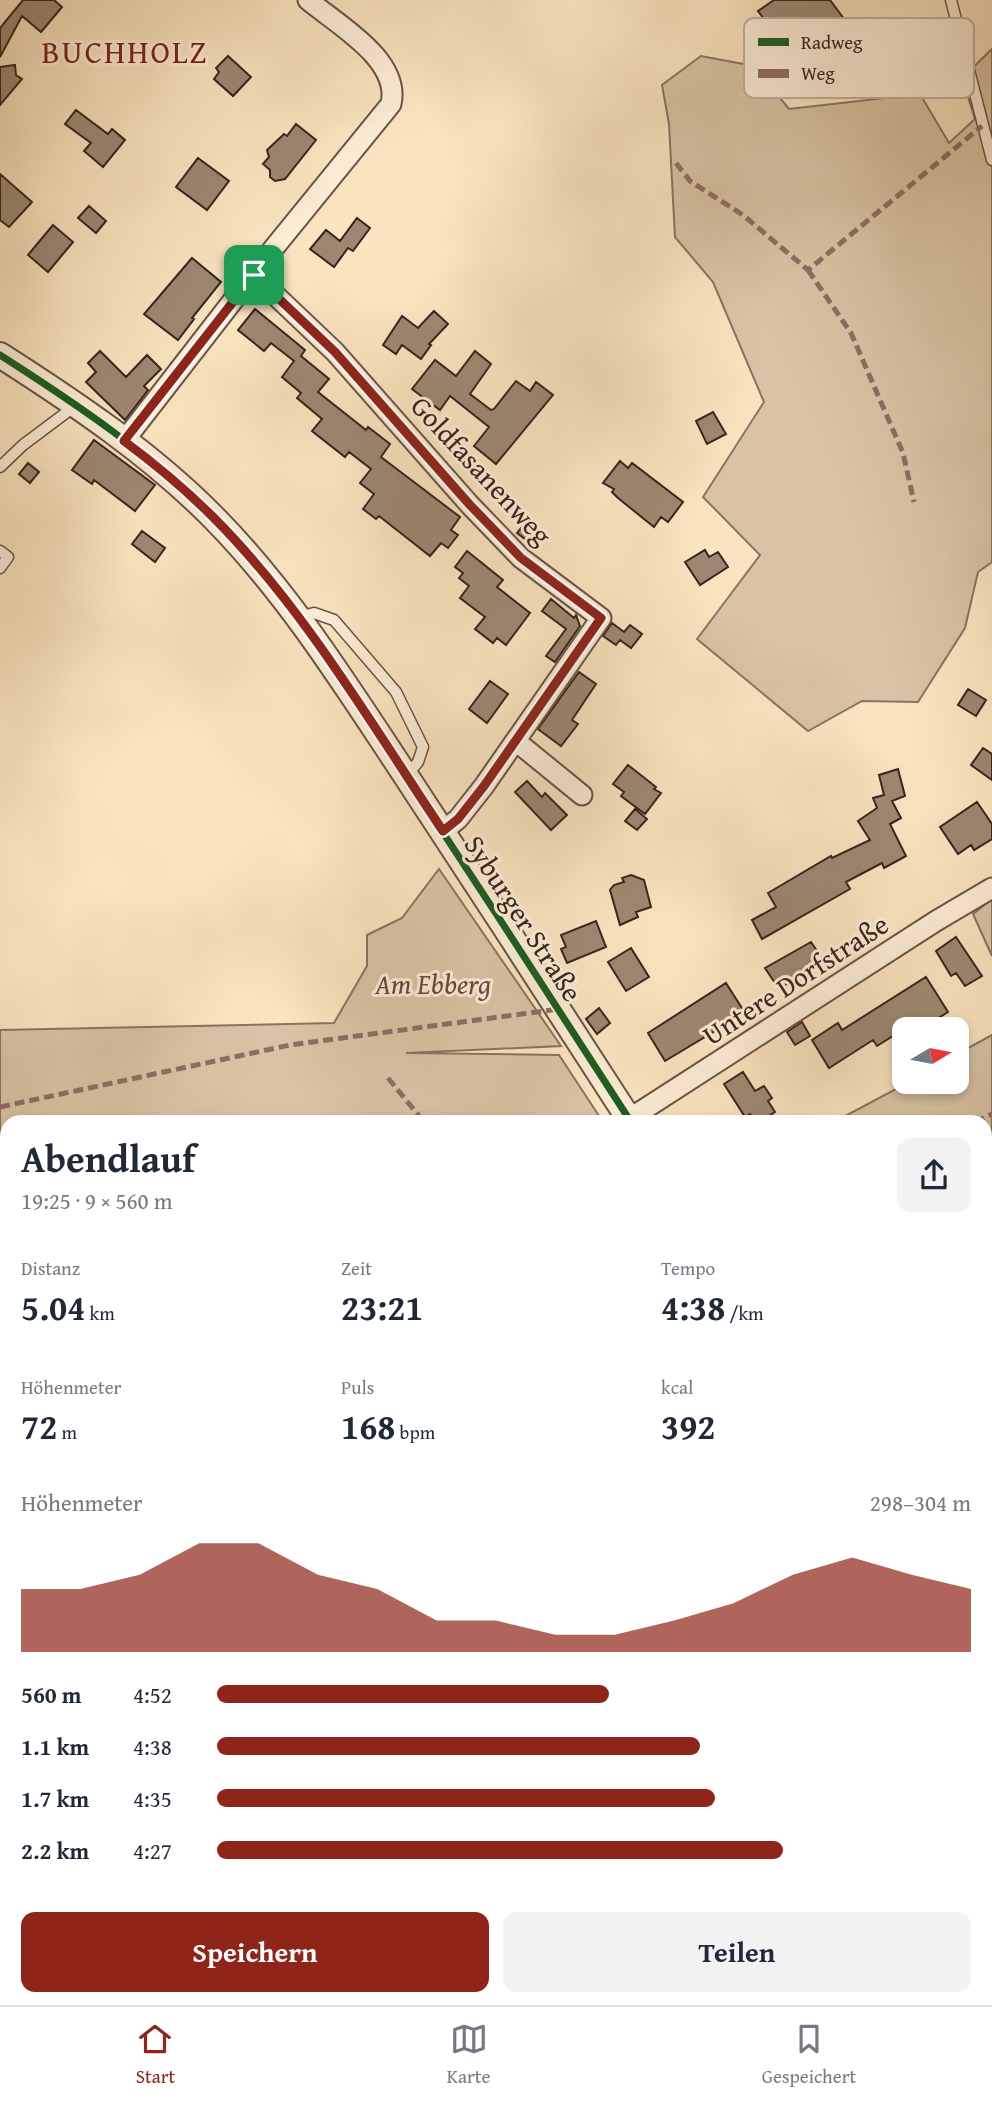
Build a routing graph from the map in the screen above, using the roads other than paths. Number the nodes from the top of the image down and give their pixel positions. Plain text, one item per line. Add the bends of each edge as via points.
1 (308, 0) edge
2 (951, 0) edge
3 (956, 18) edge
4 (974, 90) edge
5 (992, 160) edge
6 (254, 275) junction
7 (0, 355) edge
8 (75, 406) junction
9 (124, 441) junction
10 (0, 467) edge
11 (0, 551) edge
12 (0, 568) edge
13 (298, 617) junction
14 (517, 742) junction
15 (406, 776) junction
16 (582, 795) dead end
17 (443, 831) junction
18 (992, 888) edge
19 (626, 1115) edge
20 (639, 1115) edge

1 - 6 street via 387,69 394,91 391,104
2 - 3 lane
4 - 5 lane
6 - 9 street
6 - 14 street, Goldfasanenweg via 335,352 521,558 601,618
7 - 8 street, Syburger Straße
8 - 9 street, Syburger Straße
8 - 10 lane
9 - 13 street, Syburger Straße via 215,519
11 - 12 lane via 8,557
13 - 15 street, Syburger Straße
13 - 15 lane via 314,613 334,620 396,692 423,747
14 - 16 street
14 - 17 street, Goldfasanenweg via 458,819
15 - 17 street, Syburger Straße
17 - 19 street, Syburger Straße
18 - 20 street, Untere Dorfstraße

